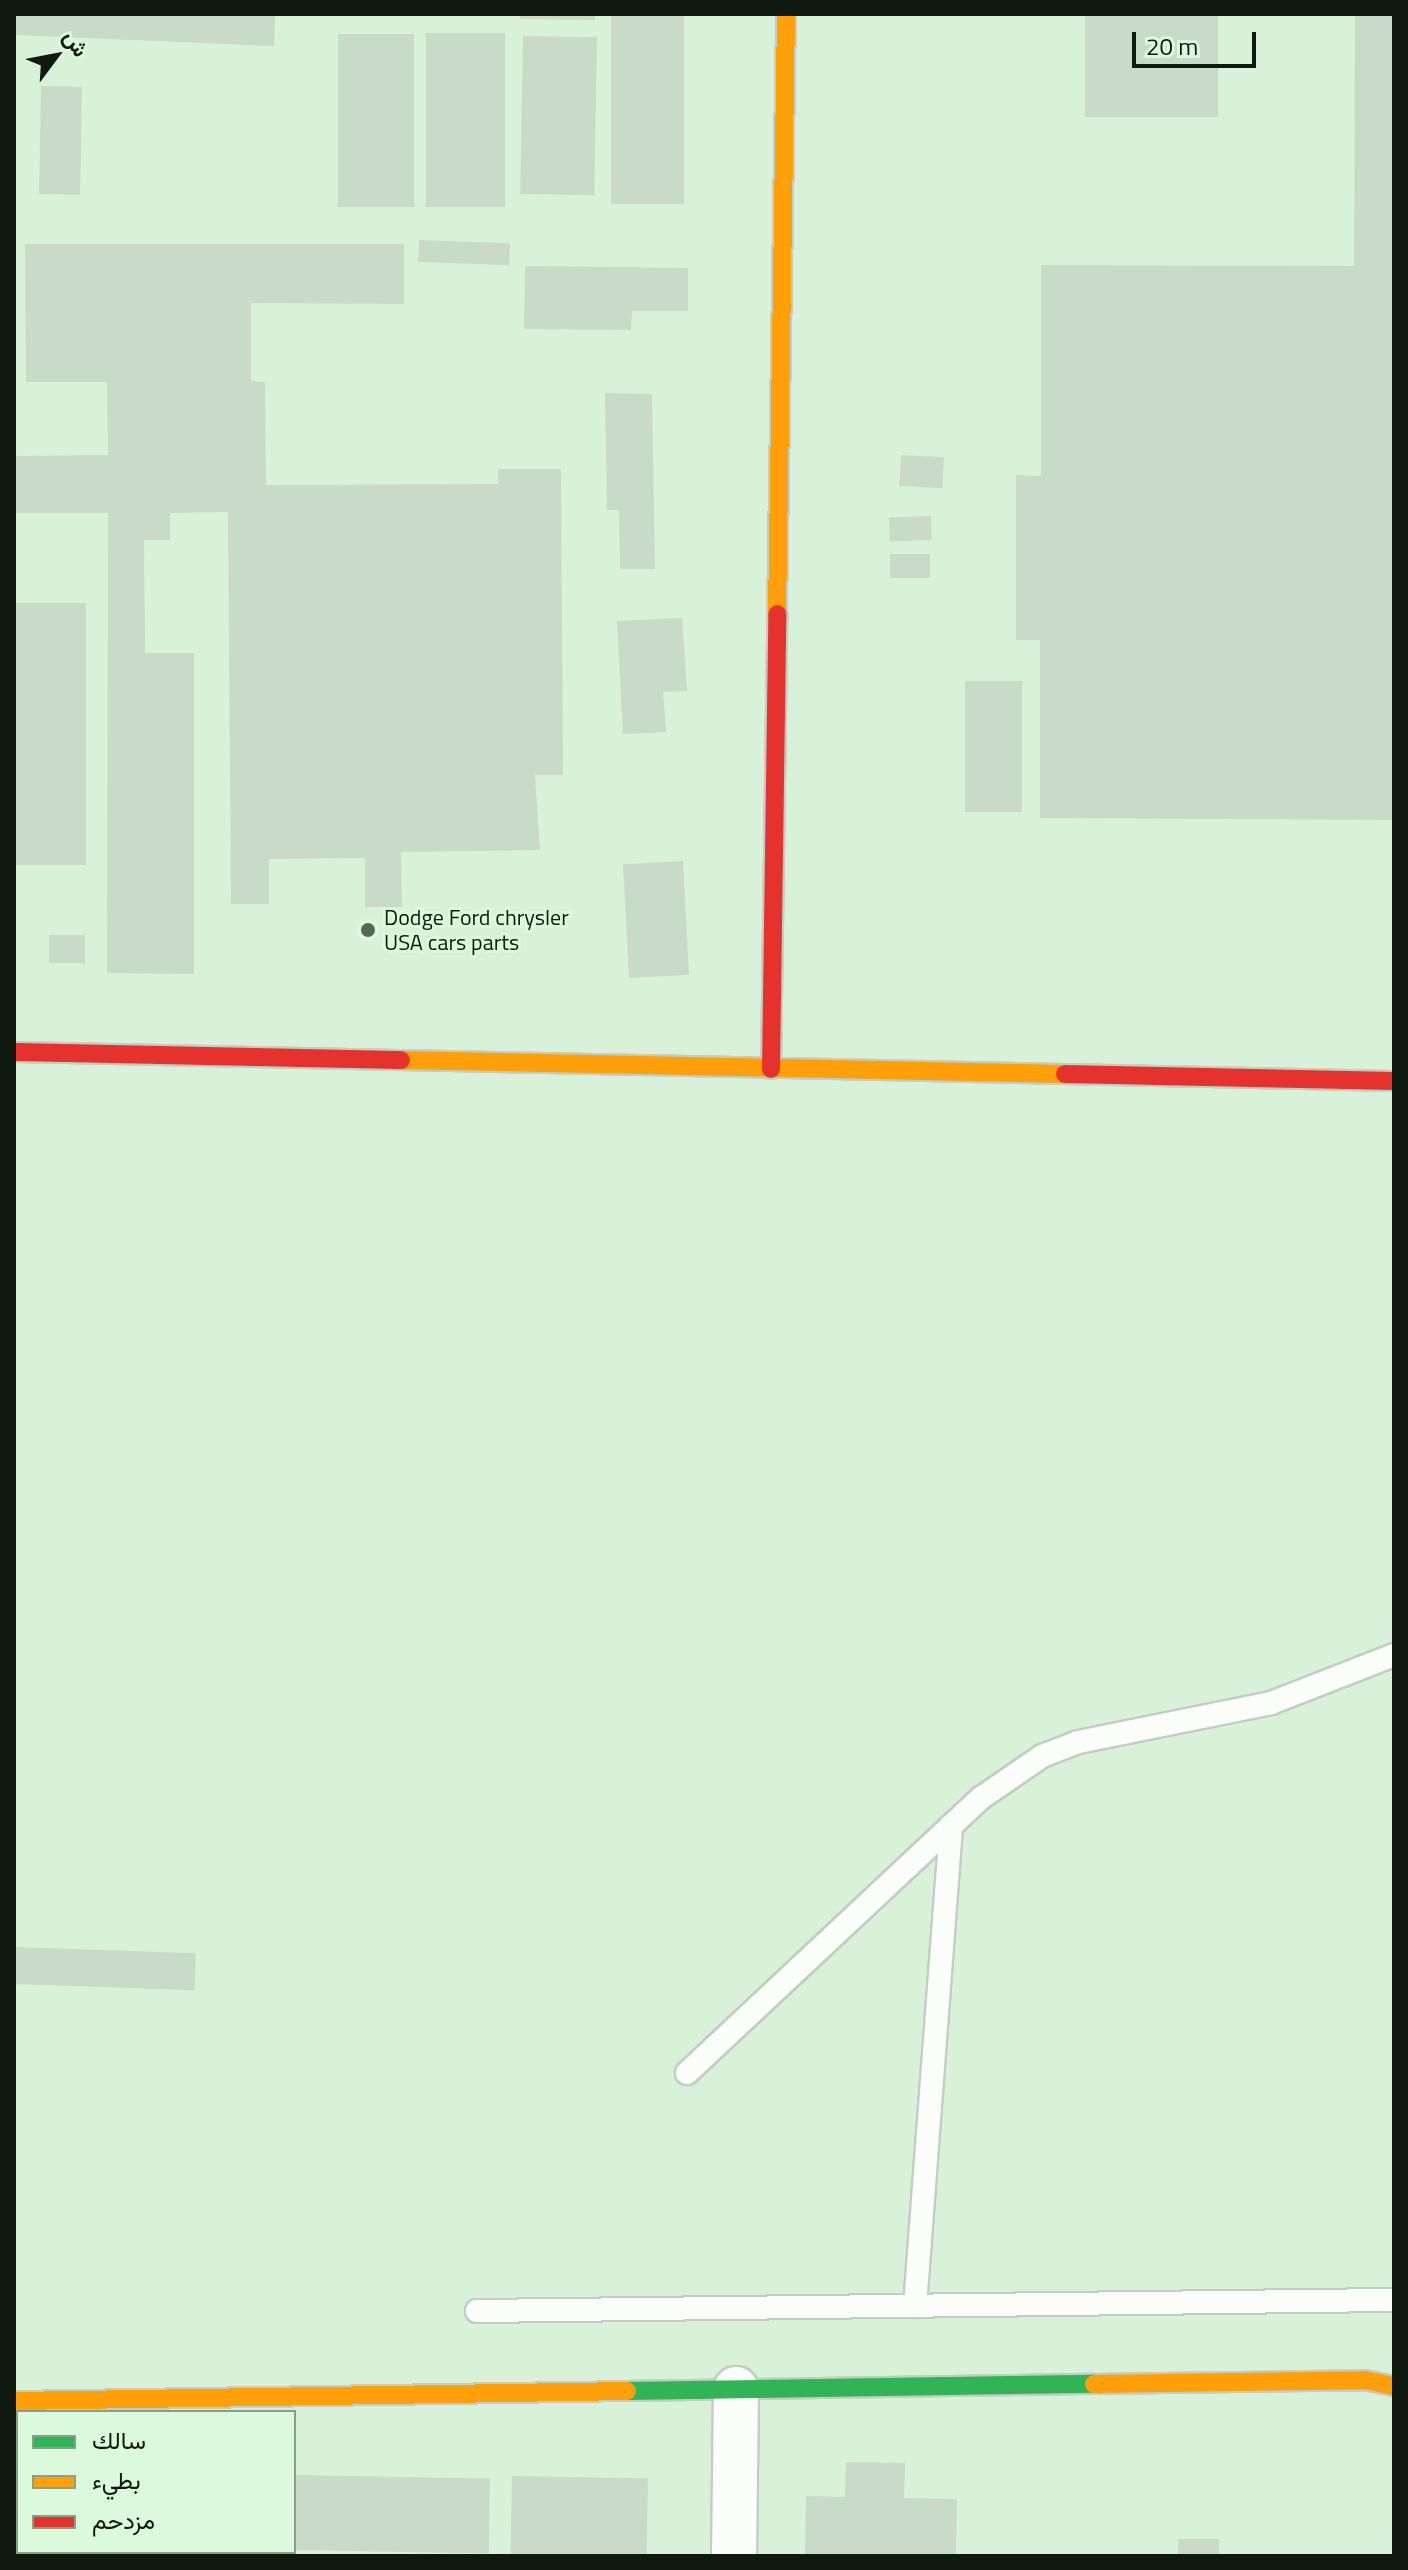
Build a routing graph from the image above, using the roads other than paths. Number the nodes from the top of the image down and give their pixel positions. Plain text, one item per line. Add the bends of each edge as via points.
1 (786, 14) edge
2 (14, 1052) edge
3 (771, 1069) junction
4 (1394, 1081) edge
5 (1394, 1655) edge
6 (951, 1825) junction
7 (687, 2073) dead end
8 (1394, 2300) edge
9 (915, 2306) junction
10 (477, 2311) dead end
11 (1394, 2386) edge
12 (736, 2389) junction
13 (14, 2401) edge
14 (734, 2556) edge

1 - 3 street
2 - 3 street
3 - 4 street
5 - 6 lane via 1271,1703 1078,1742 1010,1776
6 - 7 lane
6 - 9 lane
8 - 9 lane
9 - 10 lane
11 - 12 street via 1365,2380
12 - 13 street
12 - 14 street

